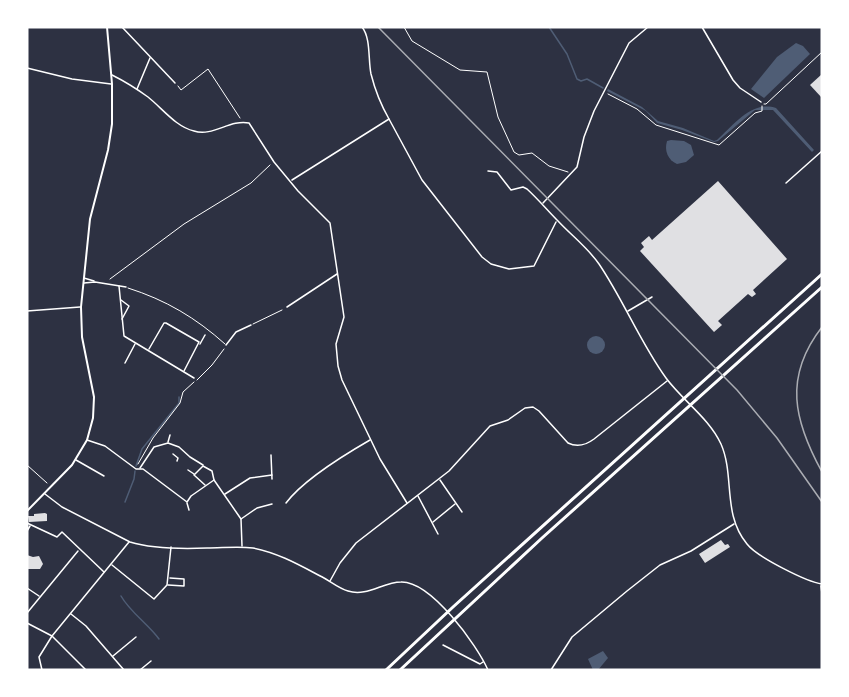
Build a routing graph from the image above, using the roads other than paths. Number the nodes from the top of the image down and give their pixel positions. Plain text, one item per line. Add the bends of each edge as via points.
1 (107, 27) edge
2 (122, 27) edge
3 (362, 27) edge
4 (648, 27) edge
5 (702, 27) edge
6 (150, 57) junction
7 (27, 68) edge
8 (112, 75) junction
9 (112, 84) junction
10 (176, 84) road end
11 (137, 90) junction
12 (761, 102) road end
13 (388, 119) junction
14 (822, 151) edge
15 (488, 171) dead end
16 (290, 181) junction
17 (786, 183) dead end
18 (542, 204) junction
19 (557, 220) junction
20 (337, 274) junction
21 (822, 274) edge
22 (83, 278) junction
23 (94, 282) junction
24 (83, 283) junction
25 (119, 286) junction
26 (126, 287) joint
27 (822, 287) edge
28 (652, 297) dead end
29 (120, 300) junction
30 (81, 307) junction
31 (287, 307) road end
32 (27, 311) edge
33 (627, 312) junction
34 (122, 320) junction
35 (251, 325) road end
36 (205, 335) dead end
37 (135, 343) junction
38 (199, 344) junction
39 (226, 346) joint
40 (148, 350) junction
41 (125, 363) dead end
42 (184, 372) junction
43 (194, 378) dead end
44 (668, 380) junction
45 (170, 435) dead end
46 (371, 439) junction
47 (87, 440) junction
48 (168, 443) junction
49 (182, 449) junction
50 (271, 455) dead end
51 (76, 460) junction
52 (177, 461) dead end
53 (203, 466) junction
54 (140, 468) junction
55 (188, 470) dead end
56 (194, 475) junction
57 (272, 475) junction
58 (104, 476) dead end
59 (272, 479) dead end
60 (440, 479) junction
61 (214, 480) junction
62 (205, 487) junction
63 (44, 493) junction
64 (225, 495) junction
65 (418, 495) junction
66 (186, 502) junction
67 (286, 503) dead end
68 (407, 503) junction
69 (456, 503) junction
70 (272, 504) dead end
71 (27, 510) edge
72 (189, 510) dead end
73 (462, 512) dead end
74 (241, 519) junction
75 (432, 522) junction
76 (28, 524) edge
77 (735, 524) junction
78 (27, 531) edge
79 (438, 534) dead end
80 (130, 542) junction
81 (171, 547) junction
82 (242, 547) junction
83 (78, 549) junction
84 (112, 565) junction
85 (105, 573) junction
86 (168, 577) junction
87 (329, 581) junction
88 (820, 584) edge
89 (167, 585) junction
90 (27, 588) edge
91 (822, 594) edge
92 (40, 596) junction
93 (27, 613) edge
94 (71, 613) junction
95 (27, 623) edge
96 (51, 636) junction
97 (136, 637) dead end
98 (443, 645) dead end
99 (112, 656) junction
100 (151, 661) dead end
101 (484, 662) junction
102 (42, 670) edge
103 (86, 670) edge
104 (124, 670) edge
105 (140, 670) edge
106 (386, 670) edge
107 (400, 670) edge
108 (488, 670) edge
109 (551, 670) edge

1 - 8 main road
2 - 6 street
3 - 13 street via 377,94
4 - 18 street via 629,43 586,128 578,164
5 - 12 street via 733,80
6 - 10 street
6 - 11 street
7 - 9 street
8 - 9 main road
8 - 11 street
9 - 22 main road via 110,139 92,207
11 - 16 street via 192,131 208,132 242,122 252,125
13 - 16 street
13 - 19 street via 427,186 486,262 509,269 534,266
14 - 17 street
15 - 18 street via 497,172 511,190 526,188
16 - 20 street via 330,222
18 - 19 street
19 - 33 street via 591,253
20 - 31 street
20 - 46 street via 344,317 336,344 338,366 347,394
21 - 106 highway
22 - 23 street
22 - 24 main road
23 - 24 street
23 - 25 street
24 - 30 main road
25 - 26 street
25 - 29 street
26 - 39 lane via 178,308
27 - 107 highway
28 - 33 street
29 - 34 street
29 - 34 street via 129,306
30 - 32 street
30 - 47 main road via 82,337 94,398
33 - 44 street
34 - 37 street via 124,336
35 - 39 street via 236,332
36 - 38 street
37 - 40 street
37 - 41 street
38 - 40 street via 166,322
38 - 42 street
40 - 42 street
42 - 43 street
44 - 60 street via 583,445 572,445 536,408 525,408 490,426
44 - 77 street via 701,416 723,451
45 - 48 street
46 - 67 street via 326,469
46 - 68 street
47 - 51 main road
47 - 54 street via 105,446
48 - 49 street
48 - 54 street via 155,447
49 - 52 street via 175,455
49 - 53 street
50 - 57 street
51 - 58 street
51 - 63 main road
53 - 56 street
53 - 61 street via 212,471
54 - 66 street
55 - 56 street
56 - 62 street
57 - 59 street
57 - 64 street via 250,478
60 - 65 street
60 - 69 street
61 - 62 street
61 - 64 street
62 - 66 street
63 - 71 main road
63 - 80 street via 62,507
64 - 74 street
65 - 68 street
65 - 75 street
66 - 72 street
68 - 87 street via 357,543
69 - 73 street
69 - 75 street
70 - 74 street
74 - 82 street
75 - 79 street
76 - 78 street
76 - 83 street via 57,537 61,532
77 - 88 street via 745,542 758,554
77 - 109 street via 660,565 632,586 572,637
80 - 81 street
80 - 84 street
81 - 82 street
81 - 86 street
82 - 87 street via 284,557
83 - 85 street
83 - 92 street
84 - 85 street
84 - 89 street via 152,599
85 - 94 street
86 - 89 street
86 - 89 street via 184,579 184,586
87 - 101 street via 356,592 395,582 423,588 464,631
88 - 91 street
90 - 92 street
92 - 93 street
94 - 96 street
94 - 99 street
95 - 96 street
96 - 102 street via 39,657
96 - 103 street
97 - 99 street
98 - 101 street via 480,664
99 - 104 street
100 - 105 street
101 - 108 street

